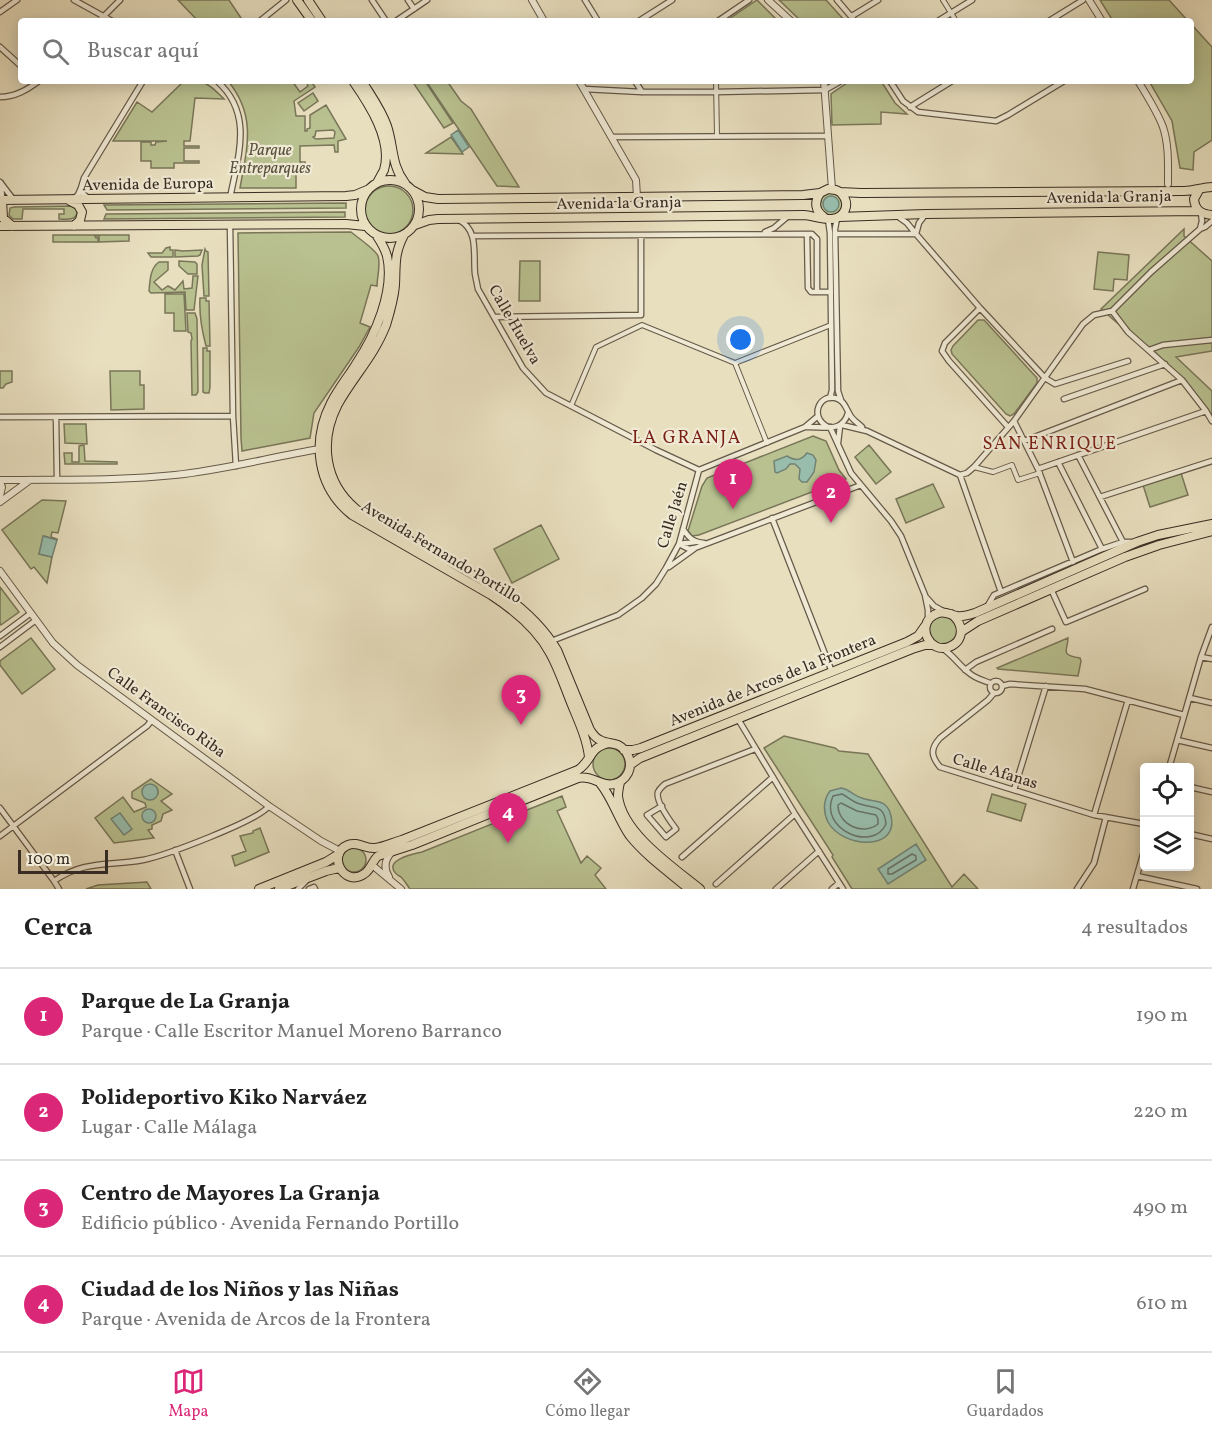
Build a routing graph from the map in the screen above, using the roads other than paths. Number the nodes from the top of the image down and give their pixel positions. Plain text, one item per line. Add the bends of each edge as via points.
1 (17, 0) edge
2 (74, 0) edge
3 (120, 0) edge
4 (286, 0) edge
5 (297, 0) edge
6 (308, 0) edge
7 (372, 0) edge
8 (408, 0) edge
9 (427, 0) edge
10 (532, 0) edge
11 (593, 0) edge
12 (672, 0) edge
13 (750, 0) edge
14 (768, 0) edge
15 (837, 0) edge
16 (878, 0) edge
17 (943, 0) edge
18 (972, 0) edge
19 (1083, 0) edge
20 (1089, 0) edge
21 (586, 2) edge
22 (414, 9) junction
23 (0, 12) edge
24 (951, 13) junction
25 (104, 16) junction
26 (107, 18) edge
27 (264, 18) edge
28 (310, 18) edge
29 (320, 18) edge
30 (384, 18) edge
31 (400, 18) edge
32 (542, 18) edge
33 (596, 18) edge
34 (644, 18) edge
35 (722, 18) edge
36 (788, 18) edge
37 (852, 18) edge
38 (854, 18) edge
39 (943, 18) edge
40 (954, 18) edge
41 (1054, 18) edge
42 (1100, 18) edge
43 (0, 47) edge
44 (18, 63) edge
45 (34, 84) edge
46 (141, 84) edge
47 (220, 84) edge
48 (355, 84) edge
49 (364, 84) edge
50 (581, 84) edge
51 (637, 84) edge
52 (716, 84) edge
53 (824, 84) edge
54 (836, 84) edge
55 (892, 84) edge
56 (947, 84) edge
57 (1059, 84) edge
58 (1140, 84) edge
59 (584, 90) junction
60 (825, 90) junction
61 (642, 92) junction
62 (716, 92) junction
63 (0, 97) edge
64 (910, 107) junction
65 (717, 136) junction
66 (828, 136) junction
67 (612, 137) junction
68 (377, 183) junction
69 (1168, 184) junction
70 (0, 185) edge
71 (409, 187) junction
72 (1212, 187) edge
73 (81, 188) junction
74 (367, 190) junction
75 (836, 190) junction
76 (1199, 190) junction
77 (1161, 191) junction
78 (1176, 191) junction
79 (820, 193) junction
80 (637, 197) junction
81 (230, 198) junction
82 (70, 199) junction
83 (89, 199) junction
84 (6, 201) edge
85 (1200, 212) junction
86 (926, 214) junction
87 (789, 215) junction
88 (895, 215) junction
89 (1212, 215) edge
90 (833, 218) junction
91 (456, 219) junction
92 (1212, 221) edge
93 (230, 225) junction
94 (415, 225) junction
95 (0, 226) edge
96 (12, 226) junction
97 (74, 226) junction
98 (365, 226) junction
99 (1200, 229) junction
100 (760, 234) junction
101 (807, 234) junction
102 (836, 234) junction
103 (916, 234) junction
104 (404, 235) junction
105 (641, 235) junction
106 (377, 236) junction
107 (474, 236) junction
108 (817, 292) junction
109 (831, 292) junction
110 (980, 308) junction
111 (1113, 311) junction
112 (641, 315) junction
113 (495, 317) junction
114 (642, 325) junction
115 (831, 325) junction
116 (1212, 339) edge
117 (1149, 350) junction
118 (1128, 361) dead end
119 (735, 363) junction
120 (1165, 364) junction
121 (1045, 378) junction
122 (1182, 380) junction
123 (830, 398) junction
124 (1064, 399) dead end
125 (841, 400) junction
126 (571, 407) junction
127 (1206, 411) junction
128 (848, 412) junction
129 (233, 416) junction
130 (818, 416) junction
131 (0, 417) edge
132 (56, 417) junction
133 (1014, 421) junction
134 (1212, 421) edge
135 (841, 425) junction
136 (805, 427) junction
137 (829, 427) junction
138 (1008, 427) junction
139 (867, 431) junction
140 (1024, 441) junction
141 (767, 443) junction
142 (839, 448) junction
143 (320, 449) junction
144 (1078, 455) junction
145 (1212, 461) edge
146 (1058, 462) junction
147 (236, 466) junction
148 (974, 467) junction
149 (699, 470) junction
150 (1039, 471) junction
151 (960, 475) junction
152 (30, 479) junction
153 (57, 479) junction
154 (0, 481) edge
155 (861, 485) junction
156 (0, 496) edge
157 (1100, 497) junction
158 (0, 502) edge
159 (772, 518) junction
160 (1212, 524) edge
161 (683, 529) junction
162 (1212, 531) edge
163 (1123, 542) junction
164 (1137, 542) junction
165 (679, 544) junction
166 (695, 545) junction
167 (1102, 549) junction
168 (1072, 562) junction
169 (666, 568) junction
170 (0, 572) edge
171 (1051, 589) junction
172 (1145, 589) dead end
173 (1001, 592) junction
174 (925, 595) junction
175 (987, 608) junction
176 (31, 613) junction
177 (948, 613) junction
178 (36, 620) junction
179 (927, 623) junction
180 (1212, 627) edge
181 (1052, 629) dead end
182 (961, 632) junction
183 (0, 636) edge
184 (548, 642) junction
185 (957, 642) junction
186 (933, 645) junction
187 (0, 647) edge
188 (942, 648) junction
189 (1201, 657) junction
190 (1212, 659) edge
191 (958, 662) junction
192 (965, 670) junction
193 (832, 672) junction
194 (990, 683) junction
195 (1002, 686) junction
196 (1046, 686) junction
197 (994, 693) junction
198 (1190, 698) junction
199 (1128, 700) junction
200 (1212, 703) edge
201 (1184, 715) junction
202 (738, 718) junction
203 (152, 720) junction
204 (1177, 740) junction
205 (609, 743) junction
206 (1212, 748) edge
207 (755, 749) junction
208 (624, 750) junction
209 (589, 760) junction
210 (1170, 763) edge
211 (630, 765) junction
212 (773, 777) junction
213 (598, 781) junction
214 (620, 782) junction
215 (1194, 788) edge
216 (1014, 790) junction
217 (1212, 792) edge
218 (269, 806) junction
219 (662, 807) junction
220 (0, 808) edge
221 (795, 814) junction
222 (1094, 815) junction
223 (1106, 818) junction
224 (1140, 823) edge
225 (14, 826) junction
226 (1194, 835) edge
227 (0, 836) edge
228 (1212, 839) edge
229 (365, 847) junction
230 (175, 850) junction
231 (393, 851) junction
232 (819, 851) junction
233 (339, 853) junction
234 (682, 857) dead end
235 (372, 864) junction
236 (1140, 865) edge
237 (339, 868) junction
238 (363, 875) junction
239 (1137, 876) junction
240 (309, 877) junction
241 (391, 880) junction
242 (54, 881) junction
243 (839, 883) junction
244 (716, 884) dead end
245 (59, 889) edge
246 (190, 889) edge
247 (259, 889) edge
248 (279, 889) edge
249 (298, 889) edge
250 (309, 889) edge
251 (315, 889) edge
252 (401, 889) edge
253 (689, 889) edge
254 (700, 889) edge
255 (776, 889) edge
256 (832, 889) edge
257 (843, 889) edge
258 (1077, 889) edge
259 (1133, 889) edge
260 (1197, 889) edge

1 - 23 street
2 - 25 street
3 - 25 street
4 - 27 street
5 - 28 main road
6 - 29 main road
7 - 30 street
8 - 22 street
9 - 22 street
10 - 32 street
11 - 21 street
12 - 34 street
13 - 35 street
14 - 36 street
15 - 37 street
16 - 38 street
17 - 24 street
18 - 24 street
19 - 41 street
20 - 42 street
21 - 33 street
22 - 31 street
24 - 39 street
24 - 40 street
25 - 26 street
43 - 44 street
45 - 63 street via 24,92
46 - 73 street
47 - 81 street via 230,94 240,120 241,141
48 - 68 main road via 373,111 383,136 386,156
49 - 71 main road via 385,120 393,160
50 - 59 street
51 - 61 street
52 - 62 street
53 - 60 street
54 - 60 street
55 - 64 street
56 - 64 street
57 - 64 street via 996,120 918,112
58 - 69 street via 1164,128
59 - 61 street
59 - 67 street
60 - 62 street
60 - 66 street
61 - 62 street
62 - 65 street
65 - 66 street
65 - 67 street
66 - 75 street
67 - 80 street via 636,180
68 - 71 main road via 392,180
68 - 74 main road, Avenida de Europa
69 - 77 street
69 - 78 street
70 - 84 street
70 - 84 street
71 - 80 main road, Avenida la Granja via 425,197 438,199
71 - 94 main road via 417,196 419,211
72 - 76 main road, Avenida la Granja
73 - 82 street
73 - 83 street
74 - 81 main road, Avenida de Europa via 346,196
74 - 98 main road via 360,207
75 - 77 main road, Avenida la Granja
75 - 79 main road, Avenida la Granja
75 - 90 main road via 846,203 844,212
76 - 78 main road, Avenida la Granja
76 - 85 main road via 1194,199
77 - 78 main road, Avenida la Granja
79 - 80 main road, Avenida la Granja
79 - 90 main road via 816,200 819,213
81 - 83 main road, Avenida de Europa
82 - 83 main road, Avenida de Europa
82 - 84 main road, Avenida de Europa
82 - 97 main road via 82,212
84 - 96 main road via 3,218
85 - 86 main road, Avenida la Granja
85 - 89 main road, Avenida la Granja
85 - 99 street
86 - 88 main road, Avenida la Granja
86 - 103 street
87 - 90 main road, Avenida la Granja
87 - 91 main road, Avenida la Granja
87 - 100 street
88 - 90 main road, Avenida la Granja
88 - 103 street
90 - 102 street
90 - 109 street
91 - 94 main road, Avenida la Granja
91 - 107 street via 464,222
92 - 99 street
93 - 97 main road
93 - 98 main road
93 - 129 street
94 - 104 main road
95 - 96 main road
96 - 97 main road
98 - 106 main road
99 - 111 street
100 - 101 street
100 - 105 street
101 - 108 street via 808,288
101 - 108 street via 817,239
102 - 103 street
102 - 125 street
103 - 110 street
104 - 106 main road via 390,239
104 - 184 main road, Avenida Fernando Portillo via 396,252 395,285 386,323 372,354 334,414 327,456 331,476 356,509 513,602 532,618
105 - 107 street
105 - 112 street
106 - 143 main road, Avenida Fernando Portillo via 388,263 382,312 367,347 330,404
107 - 113 street, Calle Huelva via 478,289
108 - 109 street
109 - 115 street
110 - 121 street
110 - 138 street via 945,343 942,351
111 - 117 street via 1128,332
111 - 121 street via 1094,315 1083,324
112 - 113 street
112 - 114 street
113 - 126 street, Calle Huelva via 523,368 546,393
114 - 119 street
114 - 126 street via 596,347
115 - 119 street
115 - 123 street
116 - 117 street
117 - 120 street
118 - 121 street via 1055,384
119 - 141 street
120 - 122 street
120 - 124 street
121 - 133 street
122 - 127 street
122 - 140 street
123 - 125 street
123 - 130 street, Calle Jaén via 821,403
125 - 128 street, Calle Jaén
126 - 149 street, Calle Huelva
127 - 134 street
127 - 144 street
128 - 135 street
128 - 139 street, Calle Jaén
129 - 132 street
129 - 147 street
130 - 136 street, Calle Jaén
130 - 137 street
131 - 132 street
132 - 153 street
133 - 138 street
133 - 140 street
135 - 137 street, Calle Jaén
135 - 139 street, Calle Jaén
135 - 142 street
136 - 137 street, Calle Jaén
136 - 141 street, Calle Jaén
137 - 142 street
138 - 148 street
139 - 151 street, Calle Jaén
140 - 150 street
141 - 149 street, Calle Jaén
142 - 155 street
143 - 147 street
143 - 184 main road, Avenida Fernando Portillo via 325,481 344,508 502,602
144 - 146 street
144 - 157 street
145 - 157 street
146 - 150 street
146 - 167 street
147 - 153 street via 176,475
148 - 150 street via 993,472 1012,465 1018,480
148 - 151 street
149 - 161 street, Calle Jaén
150 - 168 street
151 - 173 street
152 - 153 street
152 - 154 street
152 - 158 street
154 - 156 street
155 - 159 street
155 - 174 street via 902,536
157 - 163 street
159 - 166 street
159 - 193 street
160 - 164 main road
161 - 165 street, Calle Jaén
161 - 166 street
162 - 171 main road via 1125,557
163 - 164 street
163 - 167 street
164 - 175 main road
165 - 166 street
165 - 169 street, Calle Jaén
166 - 169 street
167 - 168 street
168 - 173 street
169 - 184 street, Calle Jaén via 657,584 618,615
170 - 176 street, Calle Francisco Riba
171 - 172 street via 1066,622
171 - 182 main road
173 - 175 street
174 - 177 street via 934,606
174 - 179 street
175 - 177 main road via 967,616
176 - 178 street, Calle Francisco Riba
176 - 183 street
177 - 179 main road via 935,614
177 - 182 main road via 956,617
178 - 187 street
178 - 203 street, Calle Francisco Riba via 77,665
179 - 186 main road via 926,635
179 - 193 main road, Avenida de Arcos de la Frontera via 914,639
180 - 189 street
181 - 192 street
182 - 185 main road
184 - 205 main road, Avenida Fernando Portillo via 565,669 590,730
184 - 209 main road, Avenida Fernando Portillo via 586,740
185 - 188 main road
185 - 191 street
186 - 188 main road
186 - 202 main road, Avenida de Arcos de la Frontera via 918,647
188 - 191 street
189 - 190 street
189 - 198 street
191 - 192 street
192 - 194 street
193 - 208 main road, Avenida de Arcos de la Frontera via 641,748
194 - 195 street via 997,680
194 - 197 street
195 - 196 street
195 - 197 street
196 - 199 street via 1085,689
196 - 216 street
197 - 216 street, Calle Afanas via 940,738 935,744 934,760 940,767
198 - 200 street
198 - 201 street
199 - 201 street
199 - 222 street
201 - 204 street
202 - 207 street
202 - 211 main road, Avenida de Arcos de la Frontera
203 - 218 street, Calle Francisco Riba
203 - 225 street
204 - 206 street
204 - 210 street
205 - 208 main road
205 - 209 main road via 598,746
207 - 212 street
207 - 219 street via 666,784 657,793
208 - 211 main road
209 - 213 main road via 589,770
209 - 229 main road via 575,771 402,840 378,848
211 - 214 main road
212 - 221 street
212 - 234 street
213 - 214 main road via 609,785
213 - 231 main road via 578,778
213 - 253 main road via 640,847
214 - 254 main road via 620,806 639,836
215 - 217 street
216 - 222 street, Calle Afanas
218 - 230 street via 266,811
218 - 233 street, Calle Francisco Riba
219 - 219 street via 647,815 666,837 676,829
220 - 225 street
221 - 232 street
221 - 244 street
222 - 223 street, Calle Afanas
223 - 224 street, Calle Afanas
223 - 258 street via 1094,863
225 - 227 street
225 - 242 street
226 - 228 street
229 - 233 main road via 354,843
229 - 235 main road
230 - 242 street via 142,860 84,866
230 - 246 street
231 - 235 main road via 378,856
231 - 241 street via 385,863
232 - 243 street
232 - 255 street
233 - 237 main road
233 - 247 main road
235 - 238 main road
235 - 241 street
236 - 239 street
237 - 238 main road via 351,877
237 - 240 main road
238 - 241 street via 376,874
239 - 259 street
239 - 260 street
240 - 248 main road
240 - 249 street
241 - 252 street
242 - 245 street
243 - 256 street
243 - 257 street
250 - 251 street

